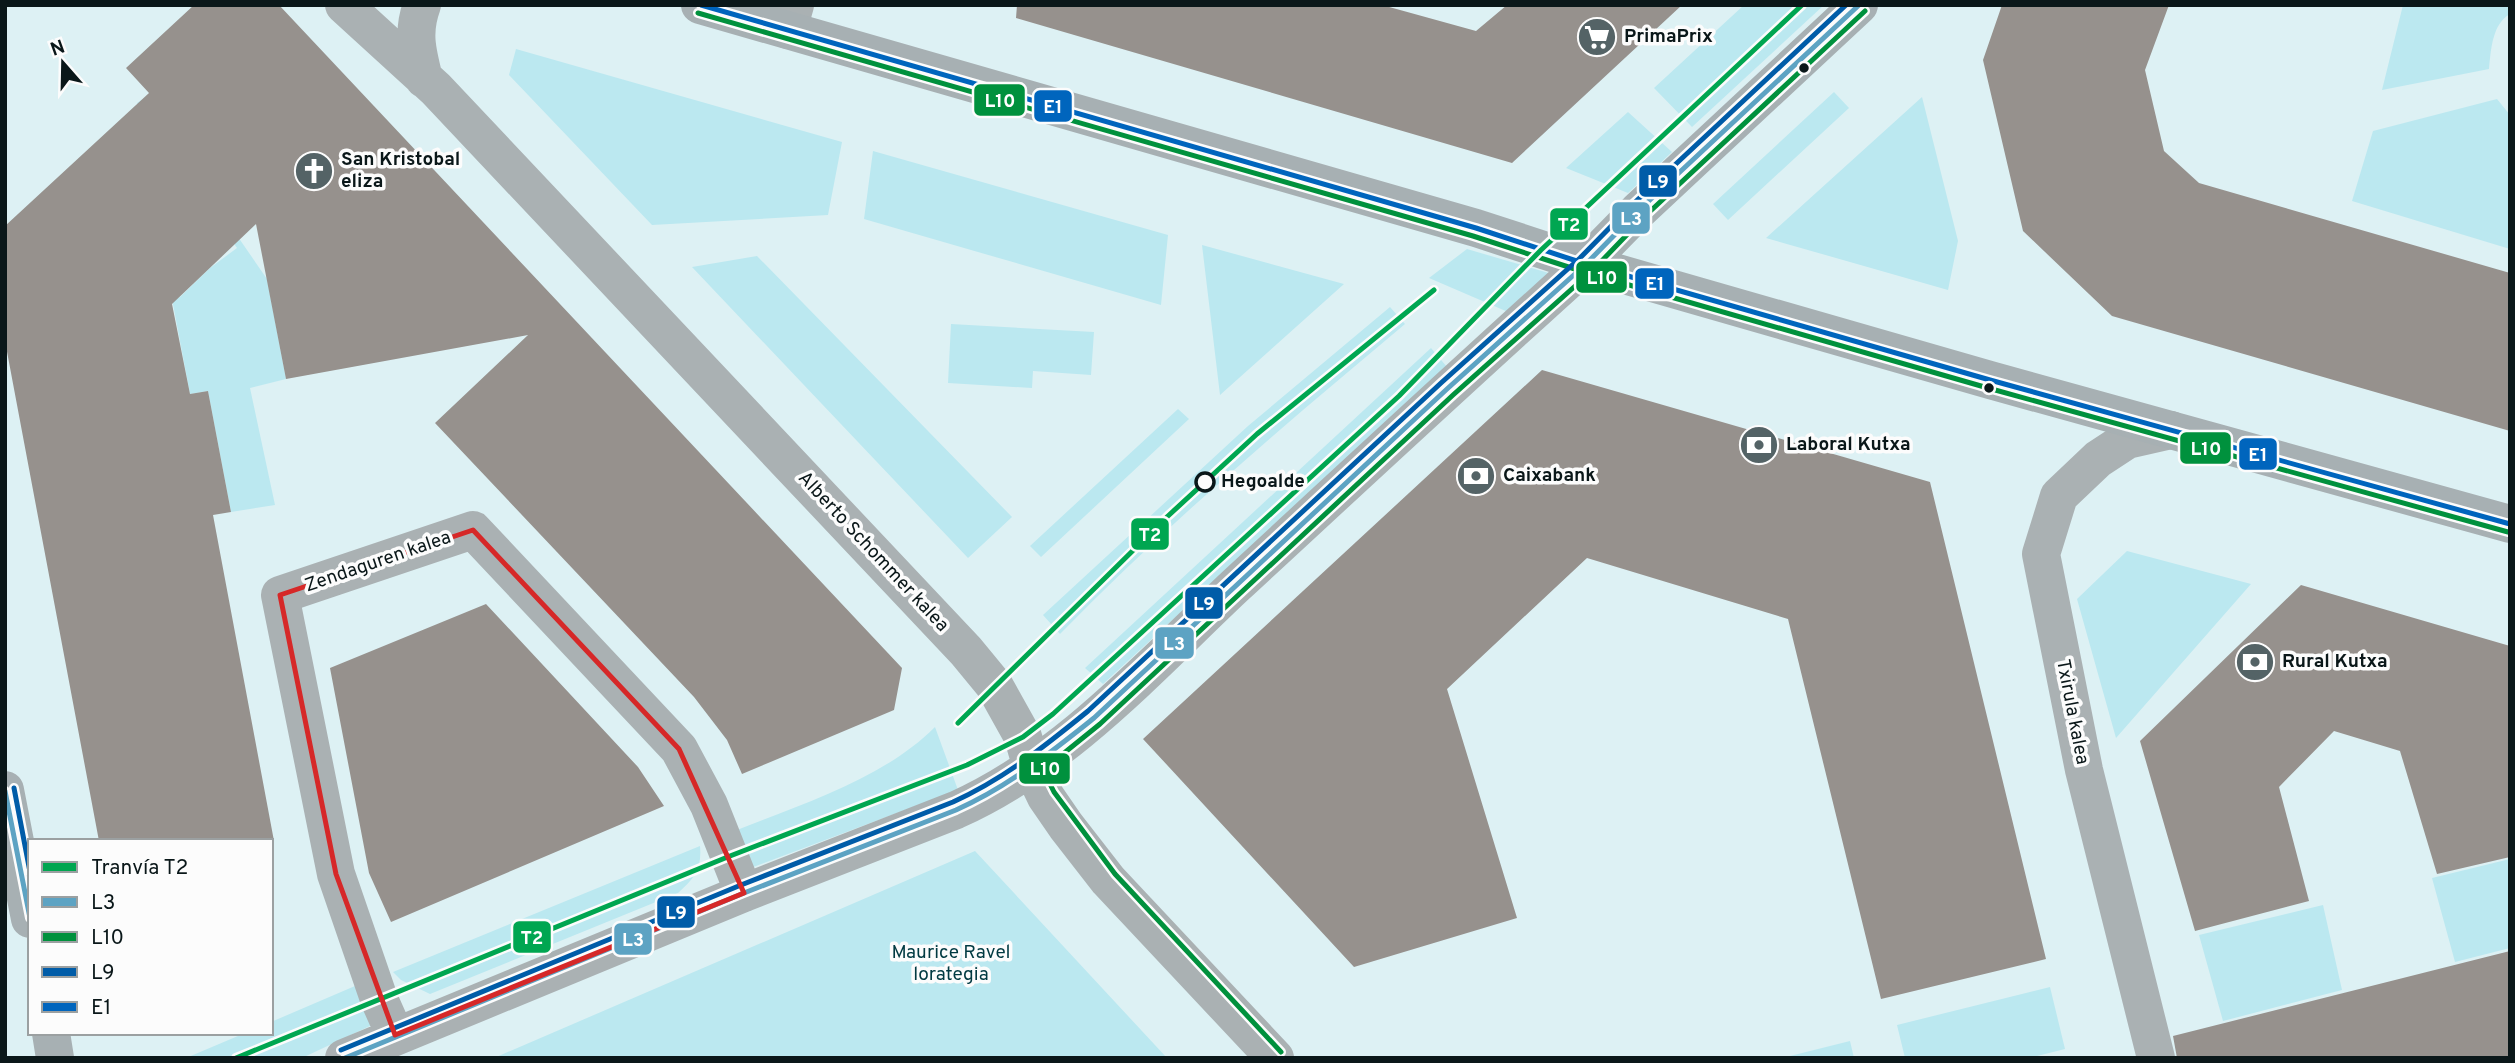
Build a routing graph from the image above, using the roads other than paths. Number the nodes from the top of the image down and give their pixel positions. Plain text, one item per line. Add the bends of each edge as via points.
1 (344, 5) edge
2 (422, 5) edge
3 (700, 5) edge
4 (1859, 5) edge
5 (792, 18) edge
6 (424, 79) junction
7 (1586, 264) junction
8 (2171, 430) junction
9 (2510, 524) edge
10 (1032, 768) junction
11 (5, 790) edge
12 (744, 893) junction
13 (28, 909) edge
14 (51, 1035) edge
15 (395, 1035) junction
16 (55, 1058) edge
17 (344, 1058) edge
18 (1275, 1058) edge
19 (2156, 1058) edge

1 - 6 street, Alberto Schommer kalea
2 - 6 street via 415,23
3 - 5 main road
4 - 7 main road
5 - 7 main road
6 - 10 street, Alberto Schommer kalea via 966,651 1000,695 1023,737
7 - 8 main road
7 - 10 street via 1094,718
8 - 9 main road
8 - 19 street, Txirula kalea via 2127,440 2098,459 2059,496 2041,554 2084,770
10 - 12 street via 956,810
10 - 18 street, Alberto Schommer kalea via 1046,797 1108,880
11 - 13 main road
12 - 15 street
12 - 15 street, Zendaguren kalea via 709,805 679,750 473,530 280,595 336,874
14 - 16 main road
15 - 17 street

